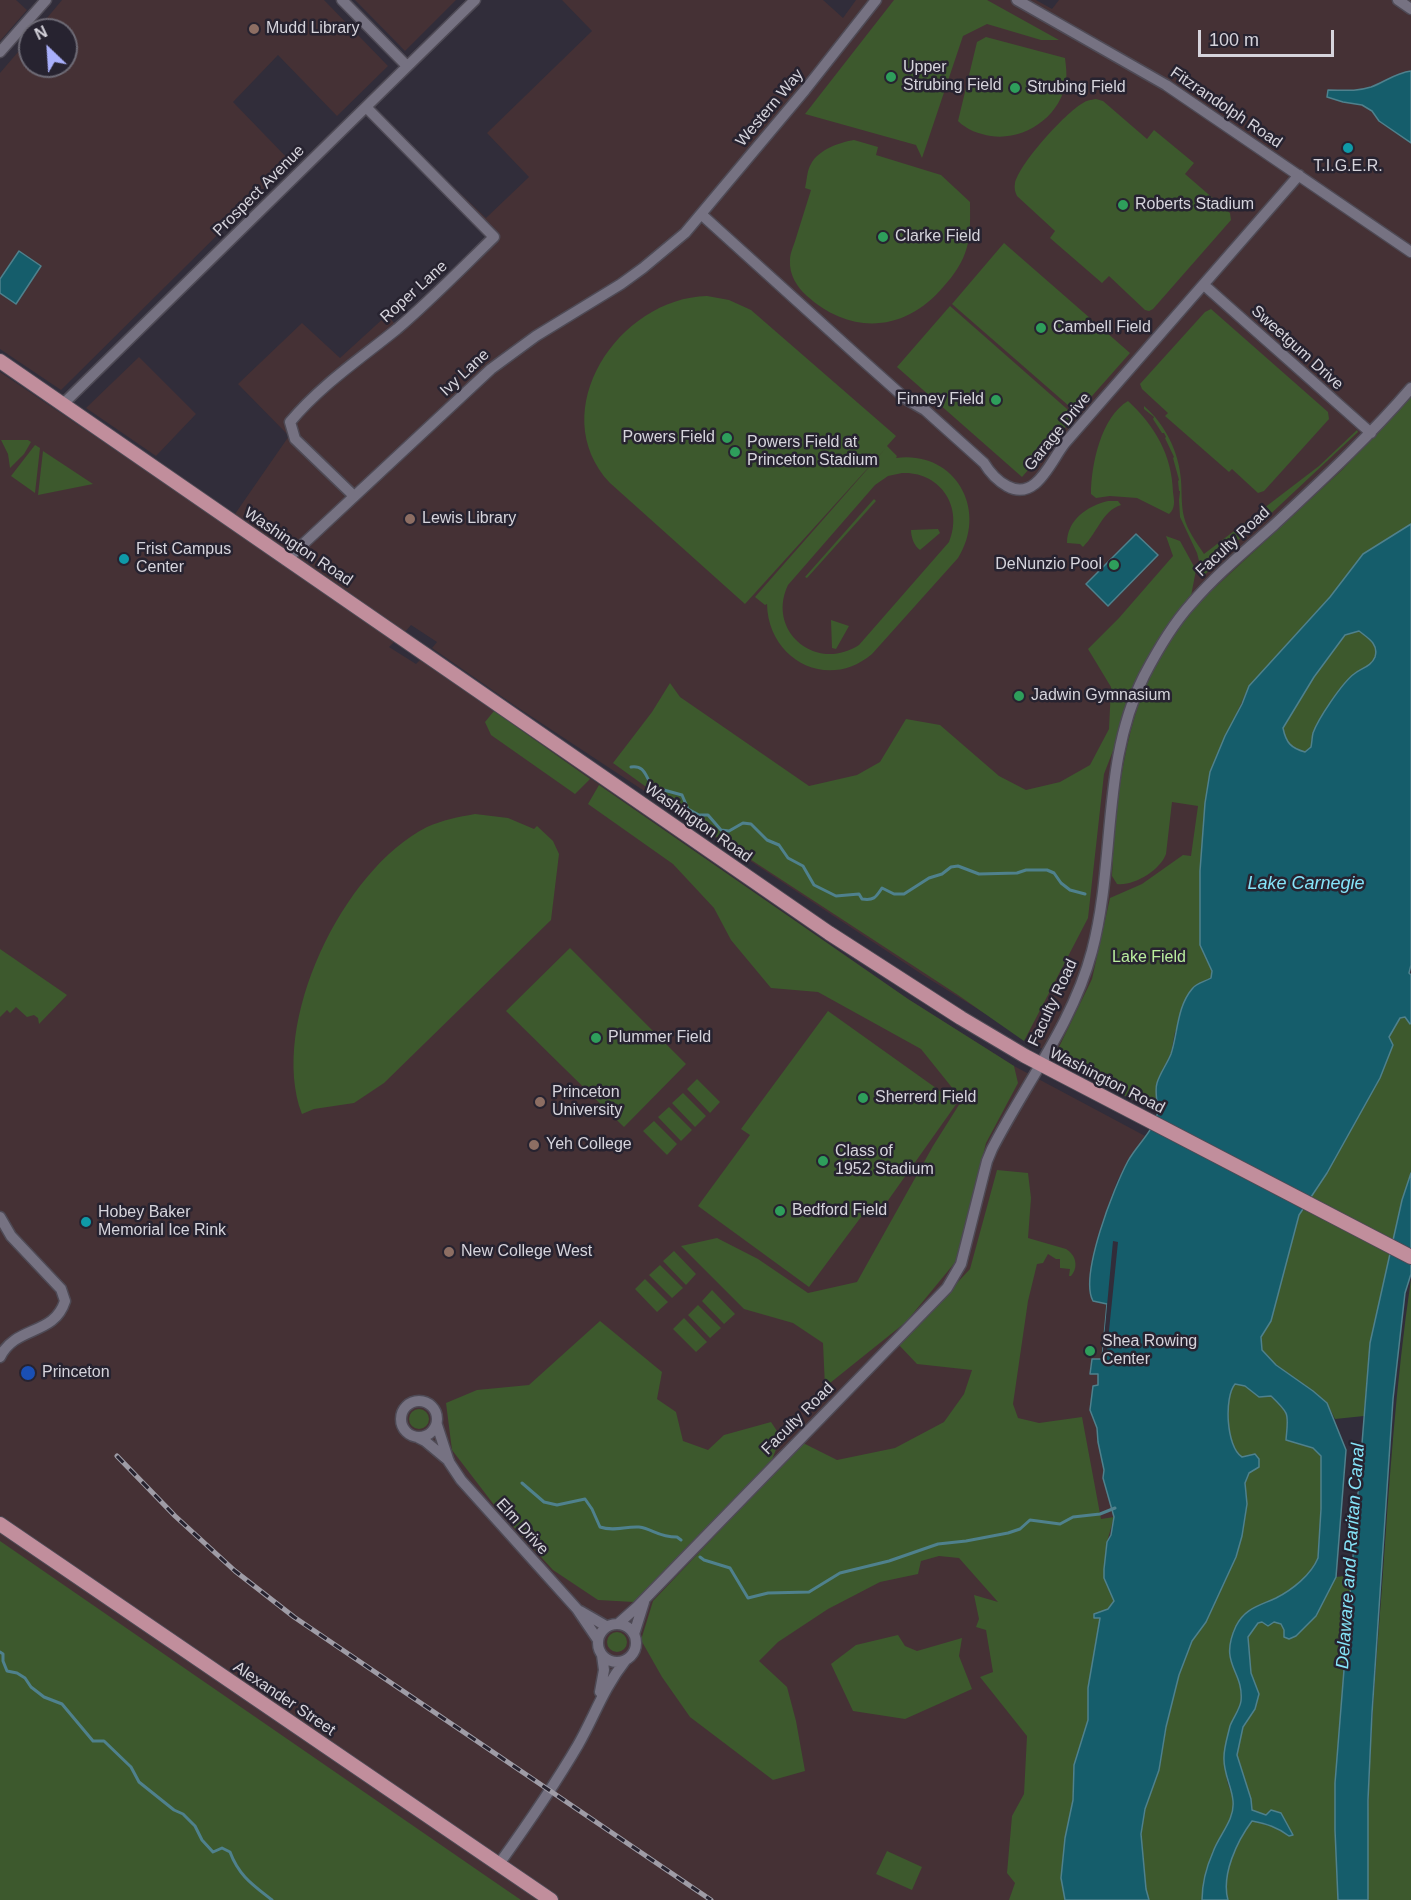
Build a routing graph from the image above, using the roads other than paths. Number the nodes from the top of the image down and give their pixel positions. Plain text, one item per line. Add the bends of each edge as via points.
1 (46, 0) edge
2 (342, 0) edge
3 (475, 0) edge
4 (876, 0) edge
5 (1017, 0) edge
6 (1398, 0) edge
7 (1411, 9) edge
8 (0, 52) edge
9 (407, 66) junction
10 (366, 107) junction
11 (1299, 175) junction
12 (701, 214) junction
13 (685, 233) joint
14 (1411, 252) edge
15 (1204, 285) junction
16 (0, 361) edge
17 (1411, 388) edge
18 (63, 404) junction
19 (1371, 433) junction
20 (354, 496) junction
21 (286, 560) junction
22 (1040, 1065) junction
23 (0, 1217) edge
24 (1411, 1257) edge
25 (0, 1357) edge
26 (437, 1425) junction
27 (417, 1437) junction
28 (449, 1462) junction
29 (0, 1524) edge
30 (645, 1599) junction
31 (577, 1609) junction
32 (619, 1623) junction
33 (606, 1626) junction
34 (634, 1634) junction
35 (598, 1640) junction
36 (602, 1655) junction
37 (625, 1661) junction
38 (597, 1704) junction
39 (499, 1864) junction
40 (551, 1900) edge

1 - 8 street
2 - 9 street
3 - 9 street, Prospect Avenue
4 - 12 street, Western Way
5 - 11 street, Fitzrandolph Road via 1166,85
6 - 7 street
9 - 10 street, Prospect Avenue
10 - 18 street, Prospect Avenue
10 - 20 street, Roper Lane via 494,237 435,296 339,373 290,422 296,439
11 - 14 street, Fitzrandolph Road
11 - 15 street, Garage Drive
12 - 13 street, Western Way
12 - 15 street, Garage Drive via 875,372 984,463 999,482 1014,490 1029,489 1042,478 1065,443
13 - 20 street, Ivy Lane via 621,284 510,353
15 - 19 street, Sweetgum Drive
16 - 18 main road, Washington Road
17 - 19 street, Faculty Road
18 - 21 main road, Washington Road
19 - 22 street, Faculty Road via 1190,604 1144,675 1119,749 1104,889 1092,951 1077,994
20 - 21 street, Ivy Lane
21 - 22 main road, Washington Road via 829,933
22 - 24 main road, Washington Road
22 - 30 street, Faculty Road via 992,1149 961,1264 947,1288
23 - 25 street via 11,1236 61,1288 65,1301 58,1317 12,1340
26 - 27 street via 430,1434
26 - 27 street via 437,1413 430,1403 410,1402 403,1410 401,1422 407,1433
26 - 28 street, Elm Drive
27 - 28 street, Elm Drive
28 - 31 street, Elm Drive via 477,1500
29 - 39 main road, Alexander Street
30 - 32 street, Faculty Road
30 - 34 street, Faculty Road
31 - 33 street, Elm Drive
31 - 35 street, Elm Drive
32 - 33 street
32 - 34 street
33 - 35 street
34 - 37 street via 635,1650
35 - 36 street
36 - 37 street via 612,1662
36 - 38 street via 604,1670
37 - 38 street
38 - 39 street via 565,1765
39 - 40 main road, Alexander Street

